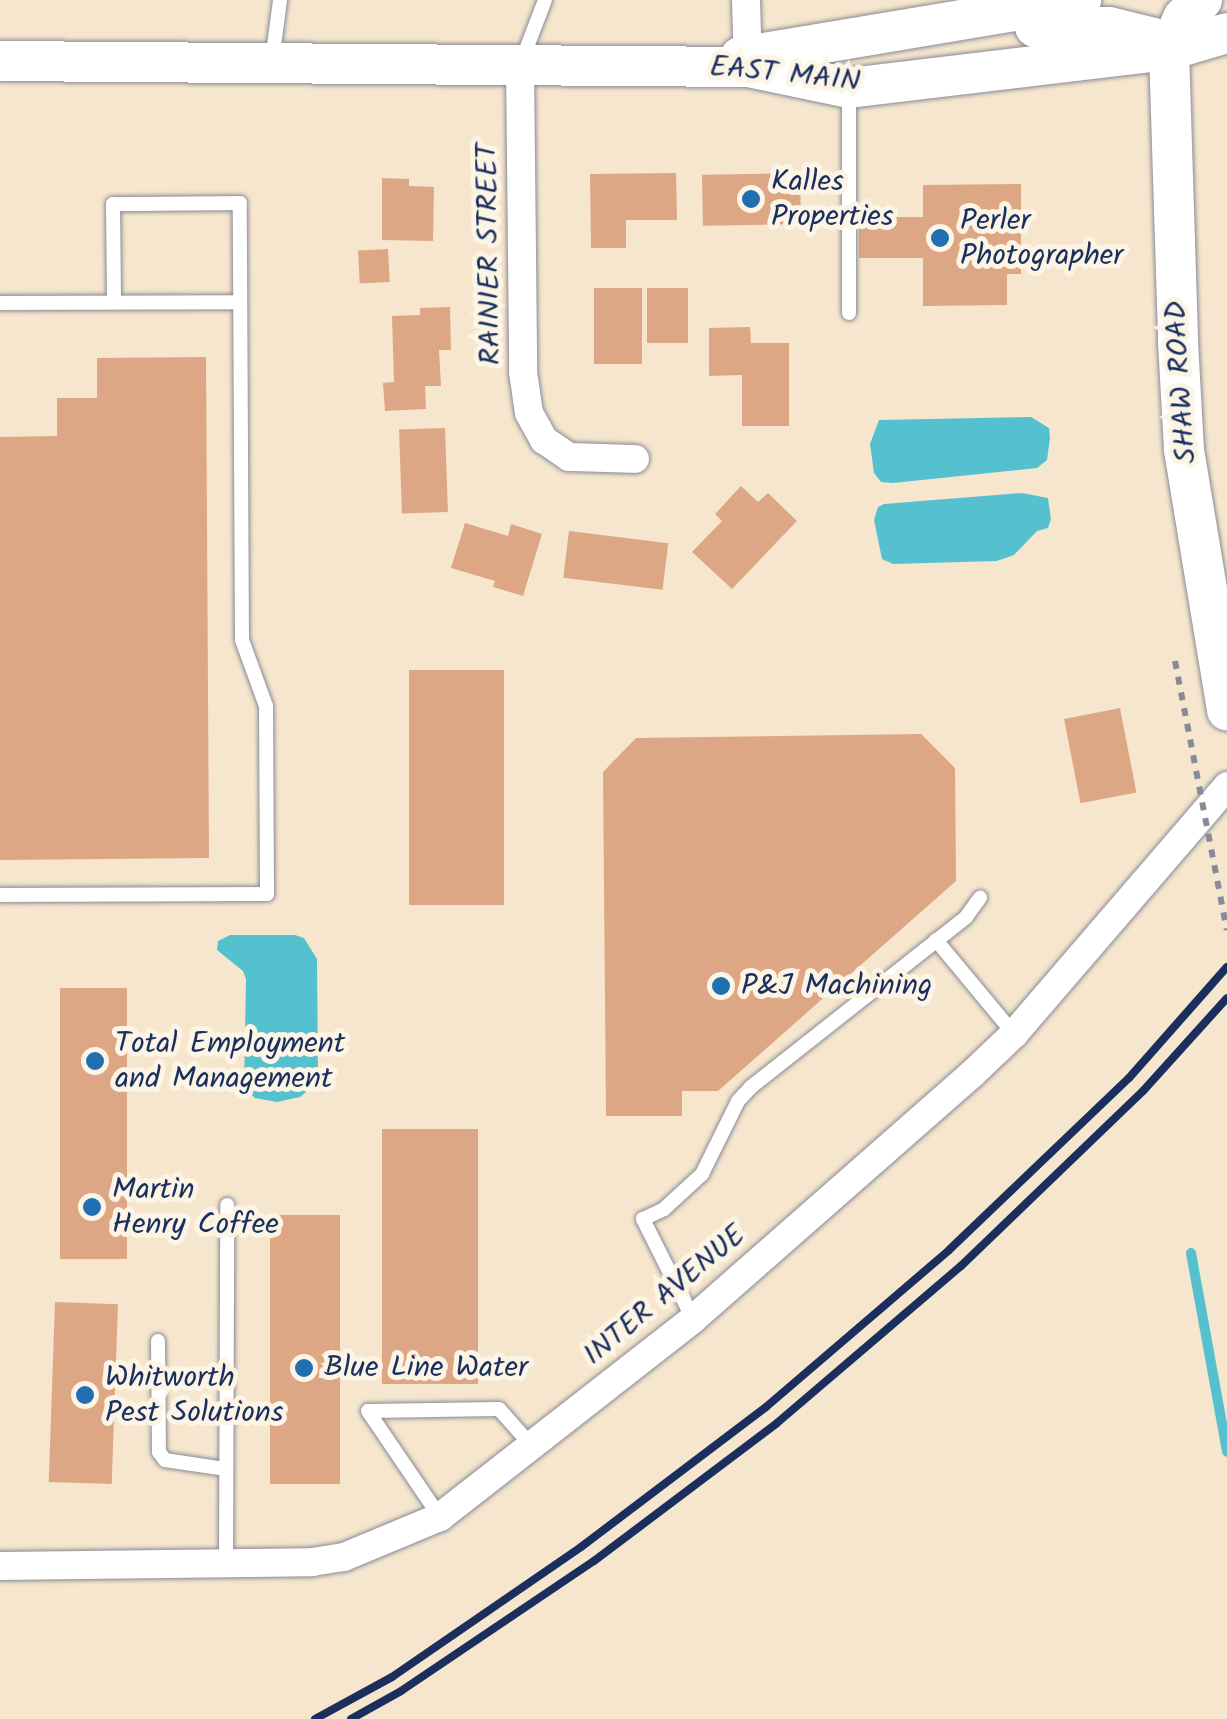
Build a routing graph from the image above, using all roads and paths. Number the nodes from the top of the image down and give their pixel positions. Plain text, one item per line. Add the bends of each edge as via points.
1 (280, 0) edge
2 (545, 0) edge
3 (746, 0) edge
4 (1081, 0) edge
5 (1202, 0) edge
6 (892, 30) junction
7 (1227, 33) edge
8 (1169, 50) junction
9 (0, 62) edge
10 (272, 62) junction
11 (748, 62) junction
12 (520, 63) junction
13 (850, 88) junction
14 (114, 302) junction
15 (240, 302) junction
16 (0, 303) edge
17 (849, 314) dead end
18 (635, 460) dead end
19 (1175, 661) dead end
20 (1227, 710) edge
21 (1227, 786) edge
22 (0, 895) edge
23 (980, 898) dead end
24 (1227, 930) edge
25 (936, 940) junction
26 (1014, 1034) junction
27 (227, 1205) dead end
28 (693, 1318) junction
29 (158, 1341) dead end
30 (532, 1447) junction
31 (226, 1469) junction
32 (440, 1517) junction
33 (0, 1566) edge
34 (226, 1566) junction

1 - 10 lane
2 - 12 lane
3 - 11 street
4 - 6 main road, EAST MAIN
5 - 8 main road via 1183,18
6 - 8 main road, EAST MAIN via 1108,27 1154,38
6 - 11 main road, EAST MAIN
7 - 8 main road, EAST MAIN
8 - 13 main road, EAST MAIN
8 - 20 main road, SHAW ROAD via 1182,414
9 - 10 main road, EAST MAIN
10 - 12 main road, EAST MAIN
11 - 12 main road, EAST MAIN
11 - 13 main road, EAST MAIN
12 - 18 street, RAINIER STREET via 529,413 544,440 569,457
13 - 17 lane
14 - 15 lane
14 - 15 lane via 113,204 240,203
14 - 16 lane
15 - 22 lane via 242,640 266,706 268,894
19 - 24 path, bridge
21 - 26 street, INTER AVENUE
23 - 25 lane
25 - 26 lane
25 - 28 lane via 751,1087 702,1174 642,1219
26 - 28 street, INTER AVENUE
27 - 31 lane
28 - 30 street, INTER AVENUE
29 - 31 lane via 159,1452 165,1460
30 - 32 street, INTER AVENUE
30 - 32 lane via 499,1409 368,1412
31 - 34 lane
32 - 34 street, INTER AVENUE via 344,1557
33 - 34 street, INTER AVENUE

